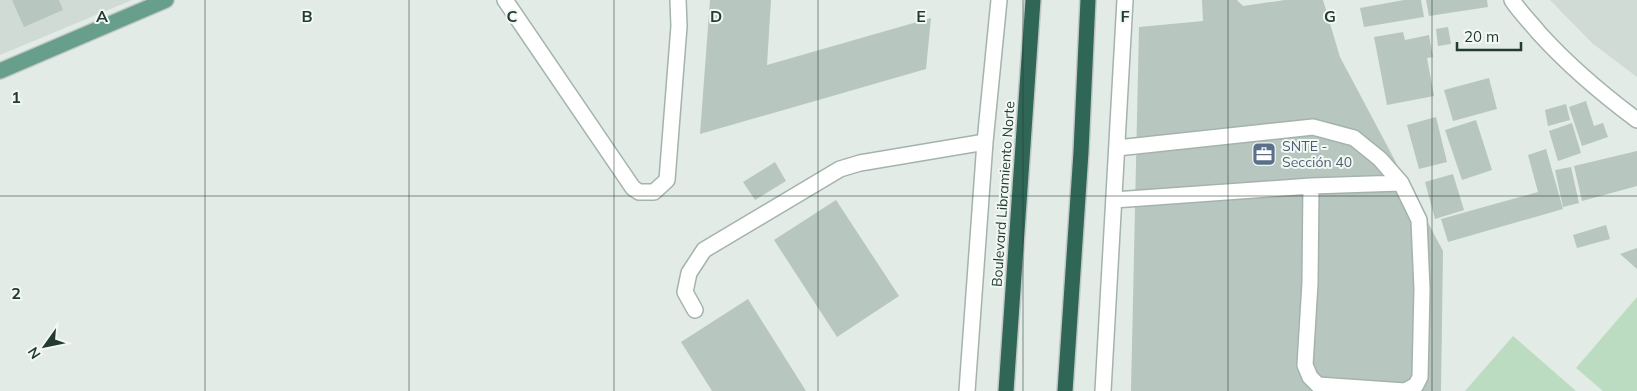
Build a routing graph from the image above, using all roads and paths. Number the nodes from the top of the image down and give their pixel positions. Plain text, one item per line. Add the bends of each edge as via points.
1 (166, 0) edge
2 (505, 0) edge
3 (678, 0) edge
4 (999, 0) edge
5 (1033, 0) edge
6 (1088, 0) edge
7 (1125, 0) edge
8 (1512, 0) edge
9 (0, 71) edge
10 (1637, 120) edge
11 (985, 142) junction
12 (1117, 148) junction
13 (1400, 183) junction
14 (1311, 186) junction
15 (1114, 200) junction
16 (695, 310) dead end
17 (967, 391) edge
18 (1006, 391) edge
19 (1065, 391) edge
20 (1103, 391) edge

1 - 9 main road
2 - 3 street via 633,188 639,192 654,192 667,180 679,26
4 - 11 street
5 - 18 highway, Boulevard Libramiento Norte
6 - 19 highway
7 - 12 street
8 - 10 street via 1558,53 1598,91
11 - 16 street via 840,169 704,250 689,273 685,292
11 - 17 street
12 - 13 street via 1313,127 1354,138 1380,159
12 - 15 street
13 - 14 street
13 - 14 street via 1419,220 1422,290 1420,377 1416,386 1405,391 1318,384 1310,377 1305,365
14 - 15 street
15 - 20 street

